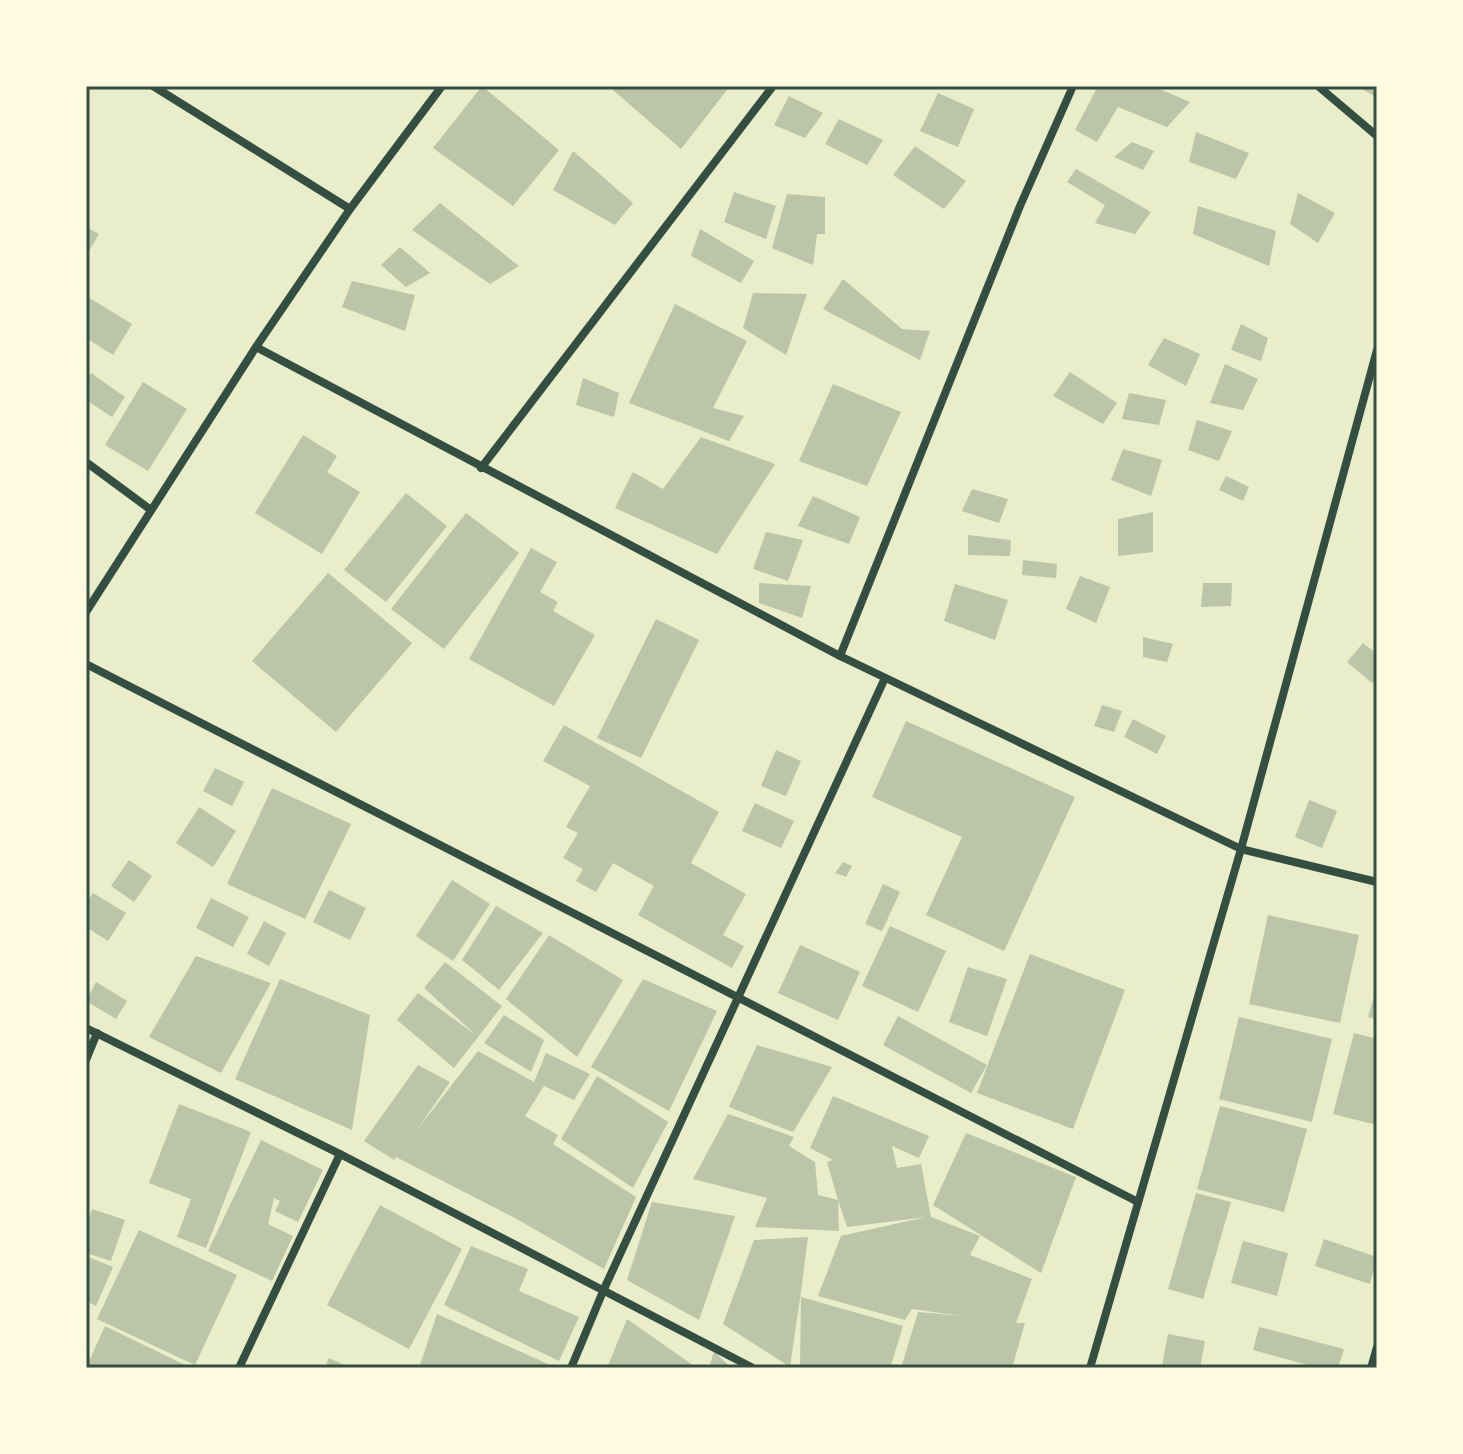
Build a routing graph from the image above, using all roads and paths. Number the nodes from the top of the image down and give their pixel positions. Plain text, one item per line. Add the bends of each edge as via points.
1 (153, 86) edge
2 (442, 86) edge
3 (773, 86) edge
4 (1073, 86) edge
5 (1318, 86) edge
6 (1377, 136) edge
7 (350, 209) junction
8 (256, 347) junction
9 (1377, 350) edge
10 (86, 462) edge
11 (481, 468) junction
12 (151, 510) junction
13 (86, 612) edge
14 (840, 656) junction
15 (86, 664) edge
16 (885, 678) junction
17 (1241, 849) junction
18 (1377, 882) edge
19 (737, 998) junction
20 (86, 1028) edge
21 (97, 1033) junction
22 (86, 1060) edge
23 (340, 1154) junction
24 (1138, 1202) junction
25 (604, 1289) junction
26 (1377, 1347) edge
27 (239, 1368) edge
28 (571, 1368) edge
29 (753, 1368) edge
30 (1090, 1368) edge
31 (1371, 1368) edge

1 - 7 street
2 - 7 street
3 - 11 street
4 - 14 street
5 - 6 street
7 - 8 street
8 - 11 street
8 - 12 street
9 - 17 street
10 - 12 street
11 - 14 street
12 - 13 street
14 - 16 street
15 - 19 street
16 - 17 street
16 - 19 street
17 - 18 street
17 - 24 street
19 - 24 street
19 - 25 street
20 - 21 street
21 - 22 street
21 - 23 street
23 - 25 street
23 - 27 street
24 - 30 street
25 - 28 street
25 - 29 street
26 - 31 street

